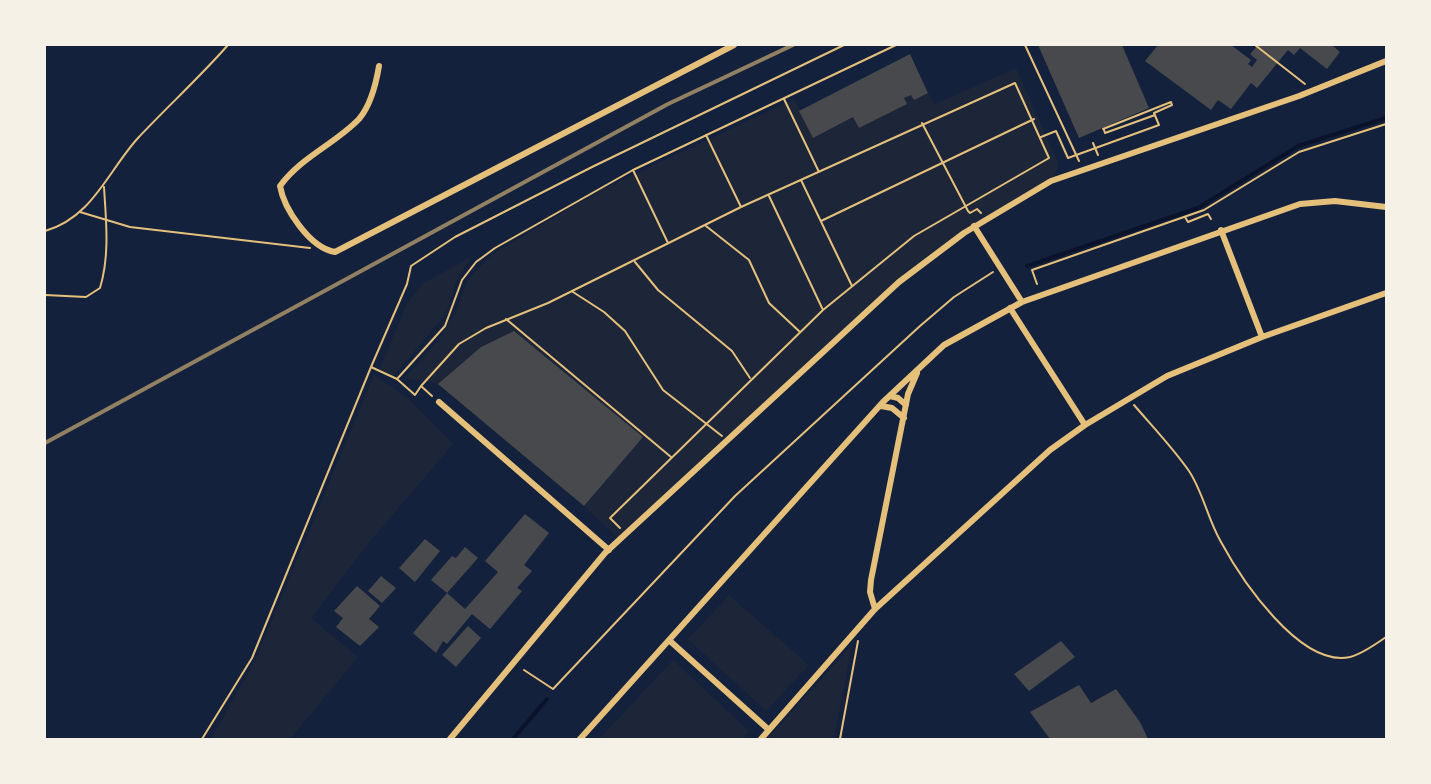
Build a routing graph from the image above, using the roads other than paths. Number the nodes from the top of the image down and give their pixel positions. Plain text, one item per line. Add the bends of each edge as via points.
1 (734, 45) edge
2 (1386, 61) edge
3 (379, 66) dead end
4 (1386, 207) edge
5 (974, 226) junction
6 (1221, 230) junction
7 (1386, 293) edge
8 (1022, 302) junction
9 (1010, 308) junction
10 (1262, 338) junction
11 (919, 369) junction
12 (890, 396) junction
13 (439, 402) road end
14 (906, 405) junction
15 (881, 406) junction
16 (904, 418) junction
17 (1084, 425) junction
18 (609, 550) junction
19 (875, 609) junction
20 (670, 641) junction
21 (769, 730) junction
22 (450, 739) edge
23 (580, 739) edge
24 (761, 739) edge

1 - 3 street via 335,252 320,247 282,198 280,186 290,171 359,118 375,86
2 - 5 street via 1051,181
4 - 6 street via 1335,201 1300,204
5 - 8 street
5 - 18 street via 898,282
6 - 8 street
6 - 10 street
7 - 10 street
8 - 9 street
9 - 11 street via 959,334
9 - 17 street
10 - 17 street via 1167,376
11 - 12 street
11 - 14 street
12 - 14 street
12 - 15 street
13 - 18 street
14 - 16 street
15 - 16 street via 892,408
15 - 20 street
16 - 19 street via 871,580
17 - 19 street via 1050,450
18 - 22 street
19 - 21 street
20 - 21 street
20 - 23 street
21 - 24 street

